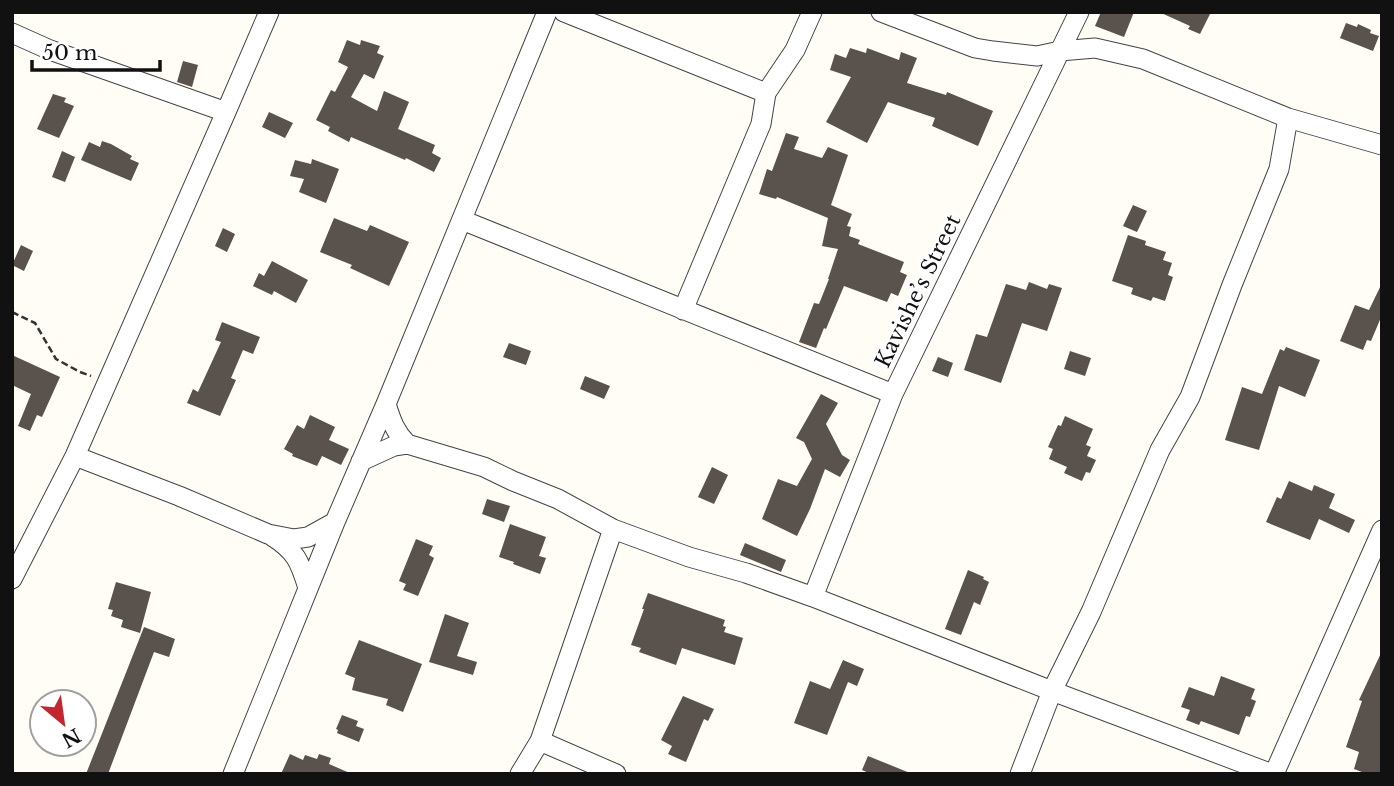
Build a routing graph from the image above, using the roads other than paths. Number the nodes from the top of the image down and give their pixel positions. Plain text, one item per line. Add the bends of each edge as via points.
1 (269, 12) edge
2 (547, 12) edge
3 (564, 12) edge
4 (812, 12) edge
5 (881, 12) edge
6 (1077, 16) edge
7 (12, 33) edge
8 (1095, 48) junction
9 (1060, 51) junction
10 (766, 93) junction
11 (226, 112) junction
12 (1288, 118) junction
13 (1382, 145) edge
14 (462, 220) junction
15 (683, 310) junction
16 (893, 394) junction
17 (386, 404) junction
18 (407, 444) junction
19 (75, 456) junction
20 (361, 461) junction
21 (335, 522) junction
22 (613, 529) junction
23 (1382, 530) edge
24 (268, 534) junction
25 (12, 579) edge
26 (308, 588) junction
27 (813, 597) junction
28 (1052, 691) junction
29 (540, 741) junction
30 (233, 774) edge
31 (520, 774) edge
32 (616, 774) edge
33 (1020, 774) edge
34 (1273, 774) edge

1 - 11 street
2 - 14 street
3 - 10 street
4 - 10 street via 795,50
5 - 9 street via 975,48 1037,56
6 - 8 street
6 - 9 street, Kavishe’s Street
7 - 11 street
8 - 9 street
8 - 12 street via 1143,58
9 - 16 street, Kavishe’s Street
10 - 15 street via 761,124
11 - 19 street
12 - 13 street
12 - 28 street via 1279,169 1190,397 1160,450
14 - 15 street
14 - 17 street
15 - 16 street
16 - 27 street, Kavishe’s Street
17 - 18 street via 392,425
17 - 20 street
18 - 20 street
18 - 22 street via 484,467
19 - 24 street
19 - 25 street
20 - 21 street
21 - 24 street via 308,537
21 - 26 street
22 - 27 street
22 - 29 street
23 - 34 street
24 - 26 street via 286,545 301,564
26 - 30 street
27 - 28 street
28 - 33 street
28 - 34 street
29 - 31 street
29 - 32 street

